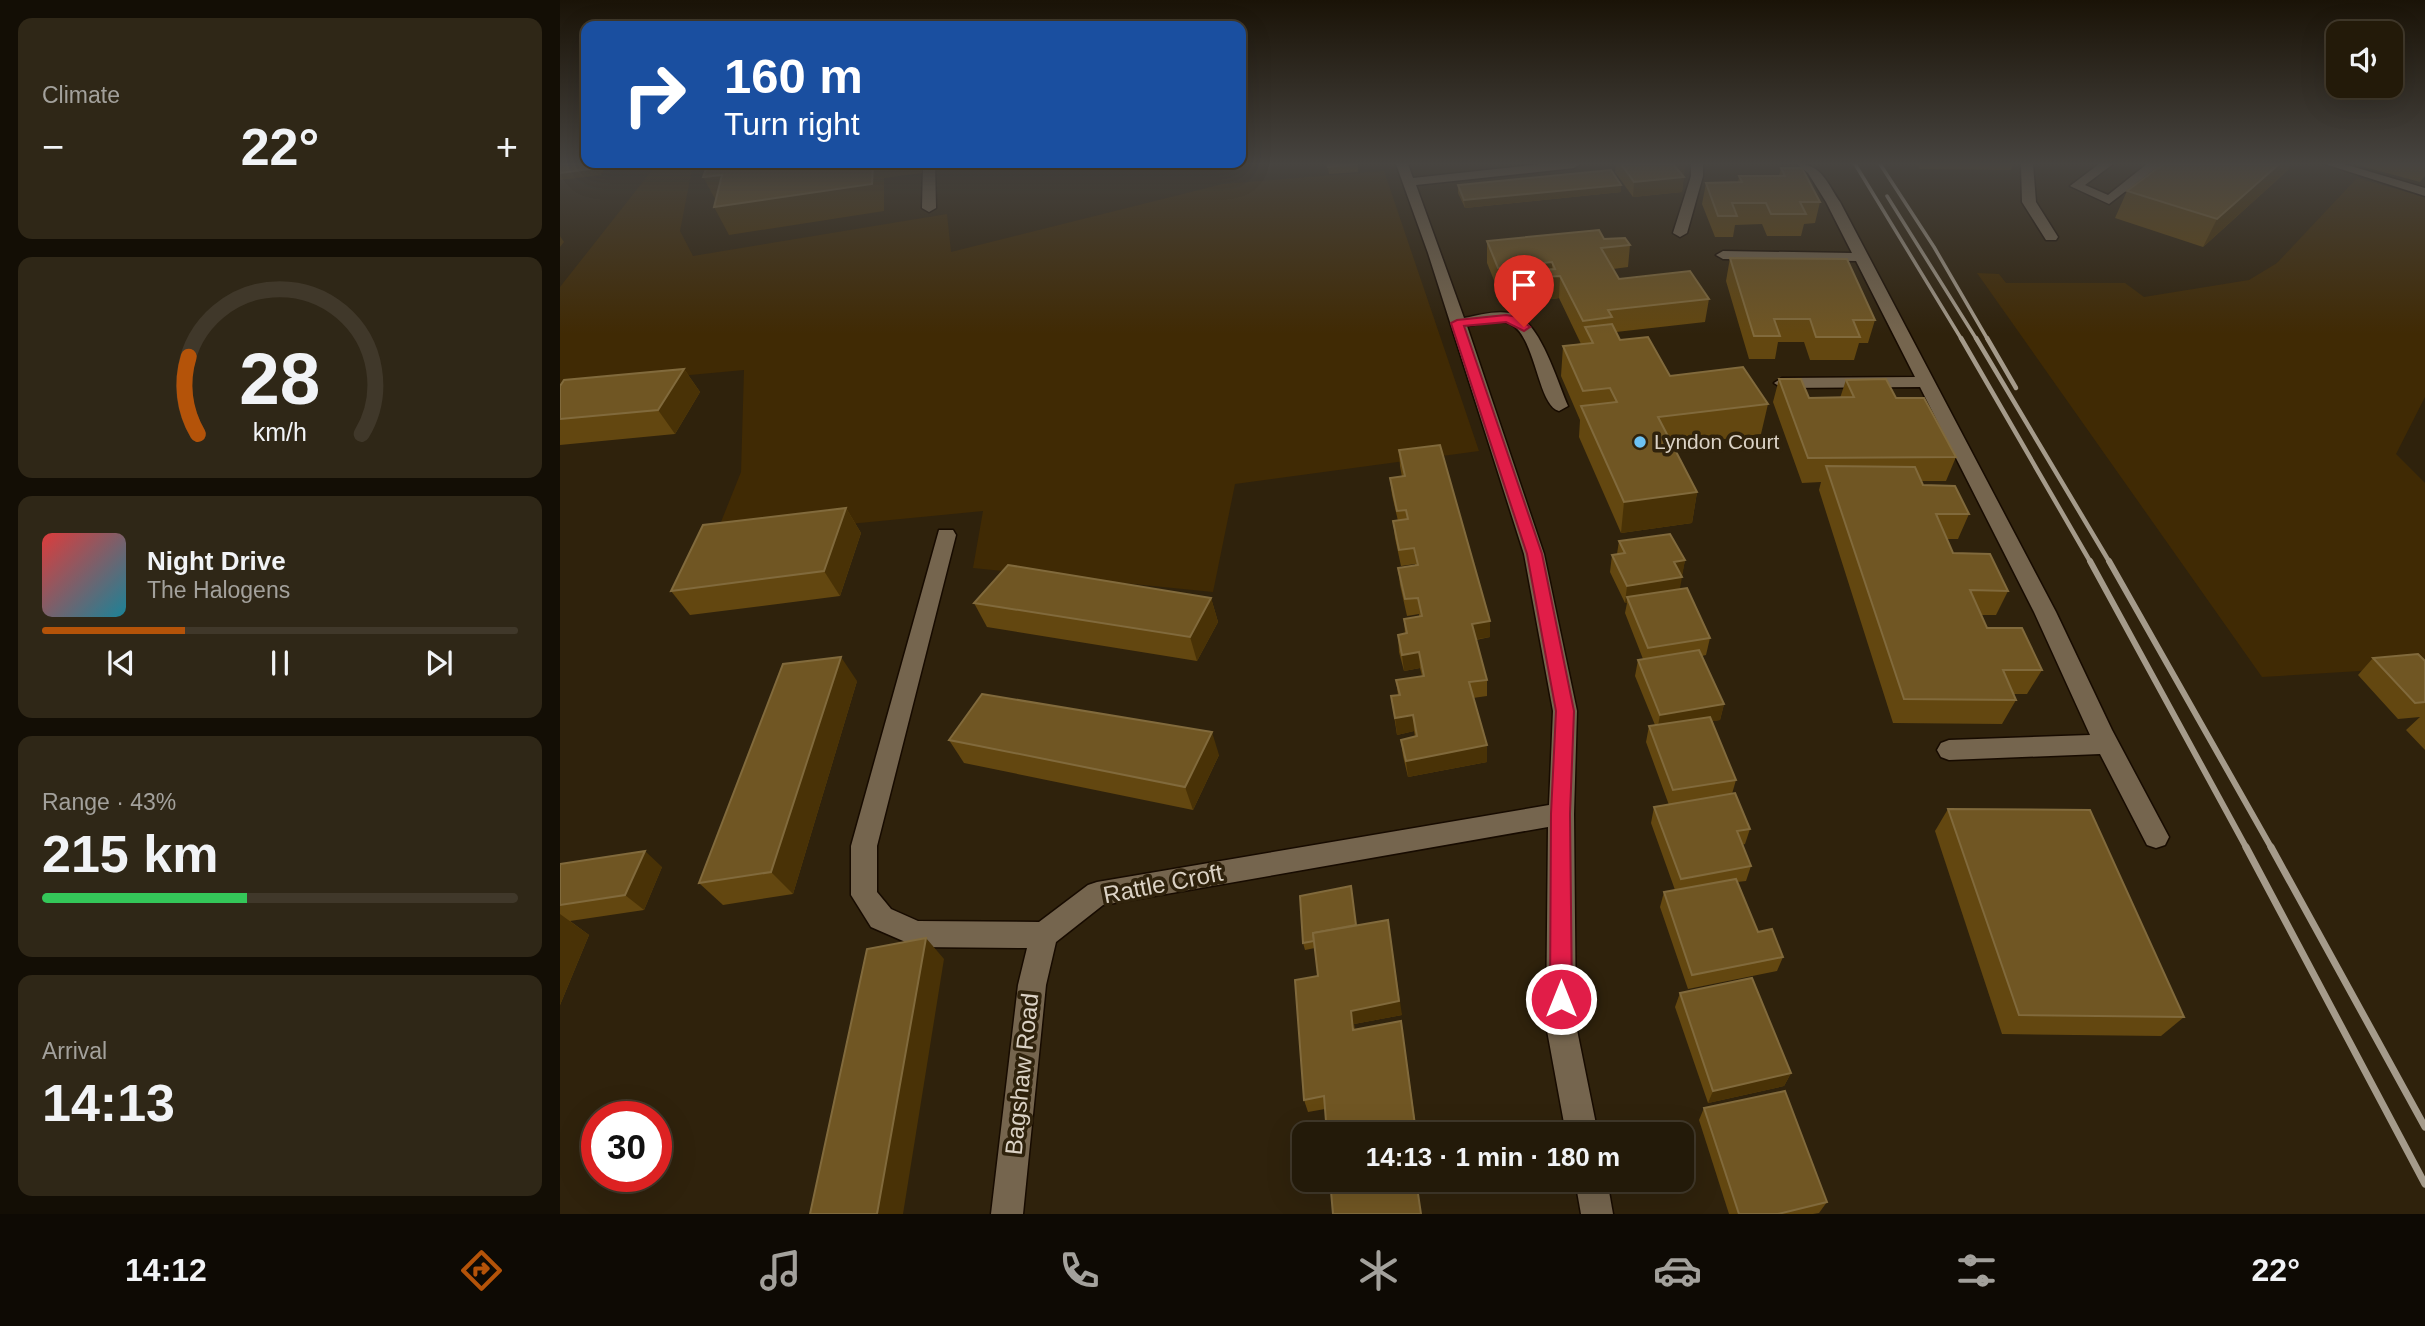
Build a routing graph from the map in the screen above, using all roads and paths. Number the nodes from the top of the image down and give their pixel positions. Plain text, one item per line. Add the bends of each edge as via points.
1 (1421, 221) edge
2 (1683, 221) edge
3 (1842, 221) edge
4 (2041, 221) edge
5 (1679, 233) dead end
6 (2051, 237) dead end
7 (1723, 255) dead end
8 (1860, 257) junction
9 (1457, 323) junction
10 (1924, 382) junction
11 (1782, 383) edge
12 (1559, 406) dead end
13 (946, 535) dead end
14 (2107, 744) junction
15 (1949, 750) dead end
16 (1561, 814) junction
17 (2156, 837) dead end
18 (1044, 935) junction
19 (1580, 1122) edge
20 (1593, 1192) edge
21 (1007, 1214) edge
22 (1597, 1214) edge

1 - 9 street
2 - 5 street
3 - 8 street
4 - 6 street
7 - 8 street
8 - 10 street
9 - 12 street via 1506,318 1519,322
9 - 16 street via 1534,554 1565,711
10 - 11 street
10 - 14 street via 2045,612
13 - 18 street via 864,846 864,895 881,918 916,934
14 - 15 street
14 - 17 street
16 - 18 street, Rattle Croft via 1097,894
16 - 19 street via 1561,1025
18 - 21 street, Bagshaw Road via 1032,985
20 - 22 street

